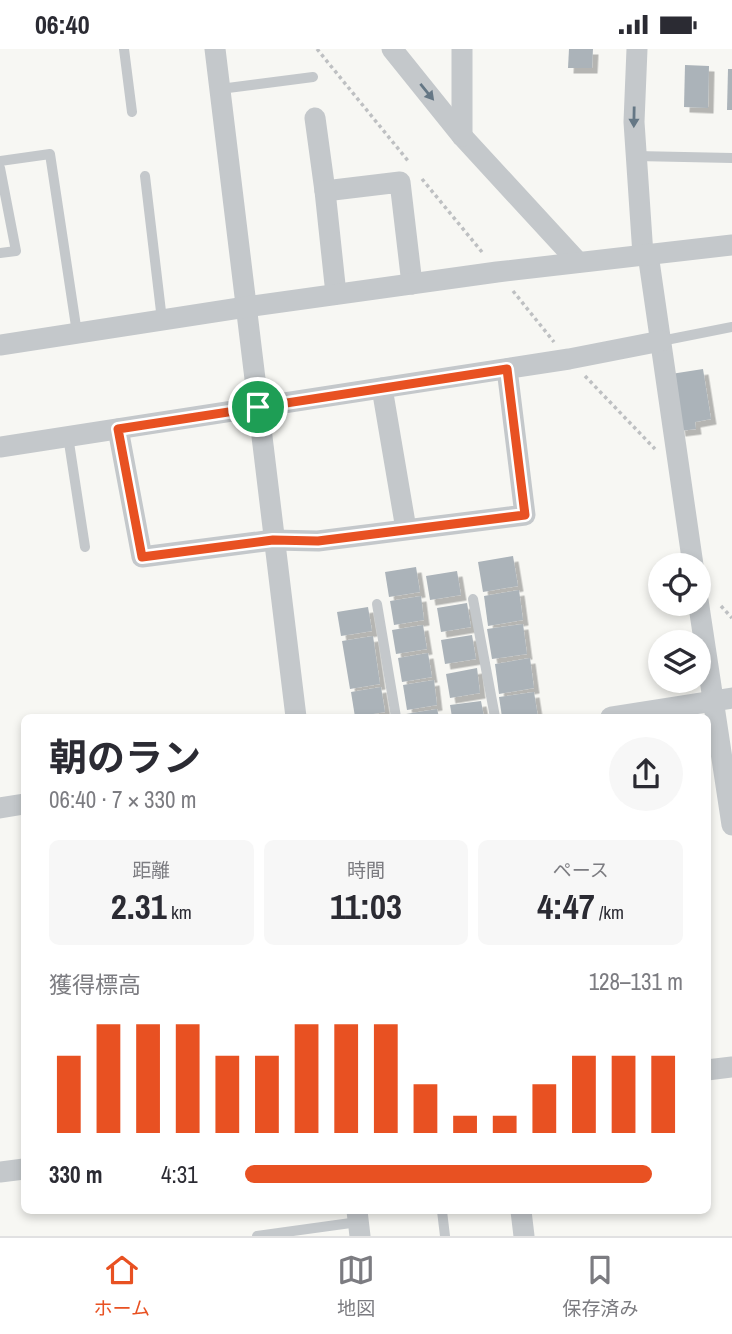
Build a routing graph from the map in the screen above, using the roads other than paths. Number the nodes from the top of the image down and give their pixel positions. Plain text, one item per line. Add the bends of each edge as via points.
1 (124, 49) edge
2 (215, 49) edge
3 (392, 49) edge
4 (462, 49) edge
5 (637, 49) edge
6 (313, 78) dead end
7 (220, 89) junction
8 (132, 112) dead end
9 (315, 118) dead end
10 (462, 136) junction
11 (636, 156) junction
12 (732, 158) edge
13 (0, 160) edge
14 (0, 168) edge
15 (145, 176) dead end
16 (325, 191) junction
17 (732, 245) edge
18 (0, 253) edge
19 (645, 255) junction
20 (578, 262) junction
21 (412, 284) junction
22 (336, 294) junction
23 (246, 307) junction
24 (162, 320) junction
25 (732, 327) edge
26 (77, 333) junction
27 (661, 341) junction
28 (0, 345) edge
29 (507, 369) junction
30 (382, 388) junction
31 (258, 407) junction
32 (118, 429) junction
33 (68, 436) junction
34 (0, 447) edge
35 (406, 529) junction
36 (273, 540) junction
37 (85, 547) dead end
38 (691, 553) edge
39 (473, 599) dead end
40 (377, 604) dead end
41 (702, 616) edge
42 (723, 699) edge
43 (296, 714) edge
44 (395, 714) edge
45 (494, 714) edge
46 (630, 714) edge
47 (21, 804) edge
48 (0, 808) edge
49 (732, 825) edge
50 (732, 1067) edge
51 (711, 1070) edge
52 (21, 1169) edge
53 (0, 1172) edge
54 (443, 1214) edge
55 (521, 1214) edge
56 (358, 1223) edge
57 (257, 1236) edge
58 (445, 1236) edge
59 (524, 1236) edge

1 - 8 lane
2 - 7 street
3 -> 10 street
4 - 10 street
5 -> 11 street
6 - 7 lane
7 - 23 street
9 - 16 street
10 - 20 street
11 - 12 lane
11 - 19 street
13 - 26 lane via 50,153
14 - 18 lane via 16,251
15 - 24 lane
16 - 21 street via 400,182
16 - 22 street
17 - 19 street
19 - 20 street
19 - 27 street
20 - 21 street
21 - 22 street
22 - 23 street
23 - 24 street
23 - 31 street
24 - 26 street
25 - 27 lane
26 - 28 street
27 - 29 street
27 - 38 street
29 - 30 street
29 - 35 street via 525,515
30 - 31 street
30 - 35 street
31 - 32 street
31 - 36 street
32 - 33 street
32 - 36 street via 142,557
33 - 34 street
33 - 37 lane
35 - 36 street via 318,541
36 - 43 street
39 - 45 lane
40 - 44 lane
41 - 42 street
42 - 46 street
42 - 49 street
47 - 48 street
50 - 51 street
52 - 53 street
54 - 58 lane
55 - 59 street
56 - 57 lane

